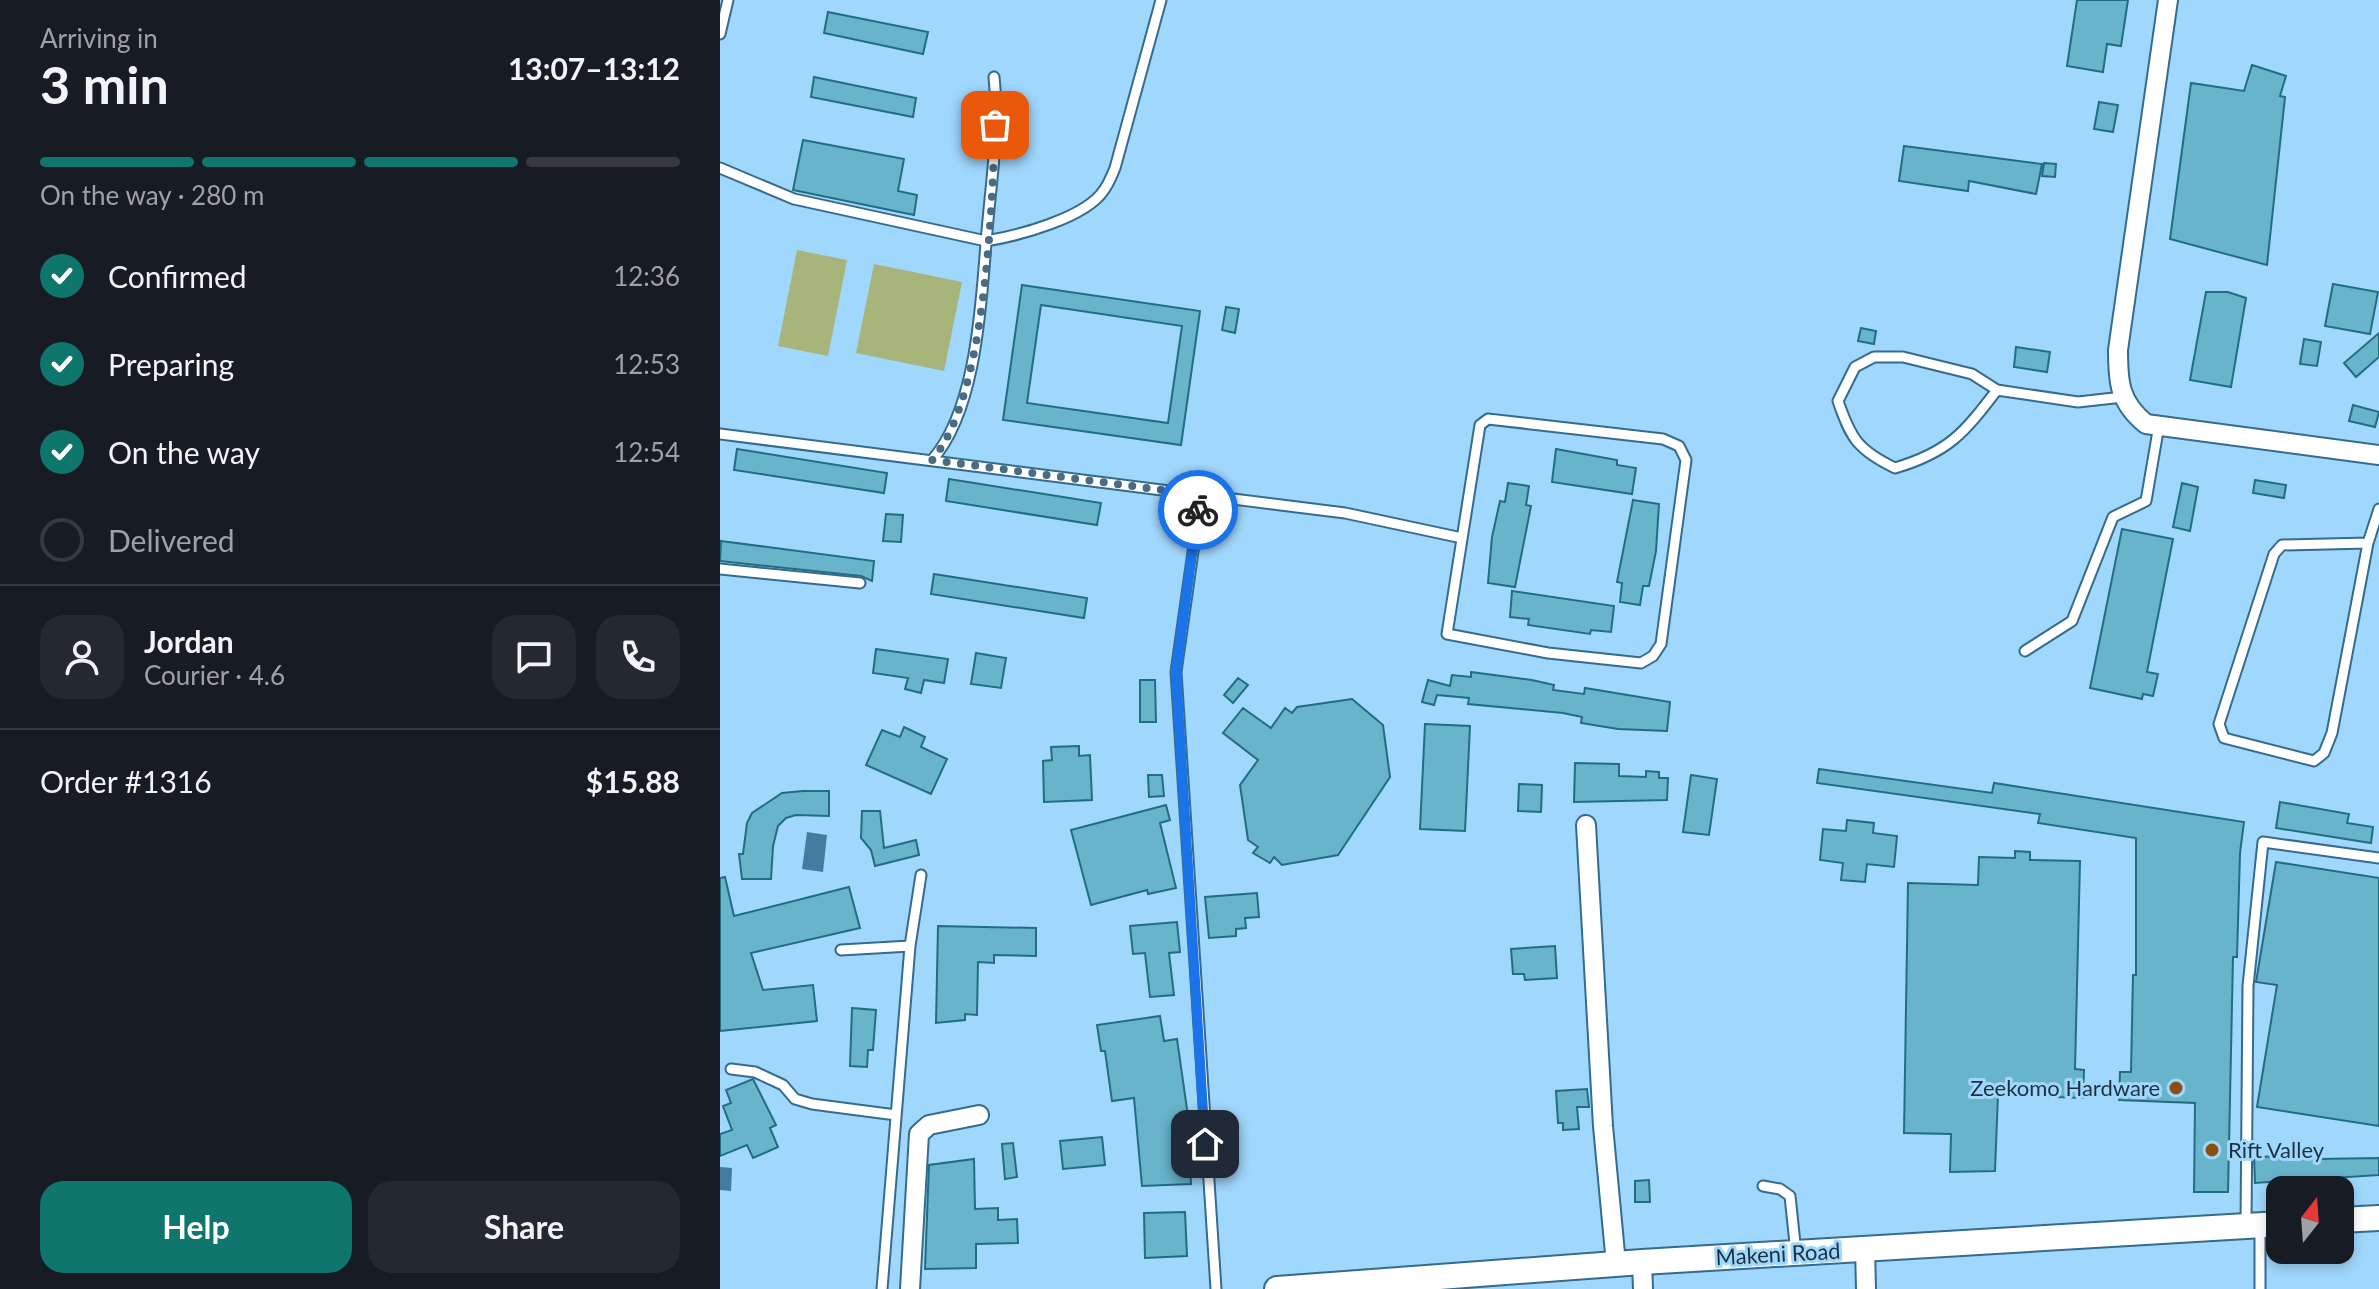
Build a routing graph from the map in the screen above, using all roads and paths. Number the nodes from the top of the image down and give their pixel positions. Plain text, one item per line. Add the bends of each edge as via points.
1 (728, 0) edge
2 (1159, 0) edge
3 (2168, 0) edge
4 (720, 34) edge
5 (994, 77) dead end
6 (720, 168) edge
7 (986, 241) junction
8 (1997, 390) junction
9 (2123, 397) junction
10 (2159, 425) junction
11 (720, 434) edge
12 (2379, 455) edge
13 (932, 460) junction
14 (1201, 495) junction
15 (2379, 509) edge
16 (1462, 538) junction
17 (2368, 543) junction
18 (720, 569) edge
19 (860, 583) dead end
20 (2025, 651) dead end
21 (1586, 825) dead end
22 (2379, 858) edge
23 (921, 875) dead end
24 (910, 946) junction
25 (841, 950) dead end
26 (731, 1069) dead end
27 (896, 1115) junction
28 (979, 1115) dead end
29 (1763, 1186) dead end
30 (2379, 1218) edge
31 (2354, 1219) edge
32 (2262, 1226) edge
33 (1865, 1248) junction
34 (1796, 1253) junction
35 (1642, 1262) junction
36 (1616, 1264) junction
37 (882, 1289) edge
38 (910, 1289) edge
39 (1216, 1289) edge
40 (1287, 1289) edge
41 (1643, 1289) edge
42 (1866, 1289) edge
43 (2260, 1289) edge

1 - 4 lane
2 - 7 lane via 1115,168 1103,193 1060,221
3 - 9 street via 2118,350
5 - 7 lane via 993,182
6 - 7 lane via 794,199
7 - 13 lane via 972,364 946,444
8 - 8 lane via 1960,437 1920,461 1895,468 1850,437 1838,401 1855,367 1874,357 1903,357 1972,374
8 - 9 lane via 2078,402
9 - 10 street via 2128,410 2146,424
10 - 12 street
10 - 20 lane via 2146,501 2113,517 2072,621
11 - 13 lane
13 - 14 lane
14 - 16 lane via 1345,513
14 - 39 lane via 1176,672
15 - 17 lane
16 - 16 lane via 1480,425 1488,419 1663,439 1679,446 1686,460 1661,644 1641,663 1447,634
17 - 17 lane via 2324,753 2314,761 2224,738 2219,724 2274,554 2282,545
18 - 19 lane
21 - 36 street
22 - 32 lane via 2263,842 2248,986
23 - 24 lane
24 - 25 lane
24 - 27 lane
26 - 27 lane via 755,1072 812,1104
27 - 37 lane
28 - 38 street via 929,1125 919,1134
29 - 34 lane via 1790,1196
30 - 31 main road
32 - 33 main road, Makeni Road
32 - 43 lane
33 - 34 main road, Makeni Road
33 - 42 street
34 - 35 main road, Makeni Road
35 - 36 main road, Makeni Road
35 - 41 street
36 - 40 main road, Makeni Road

